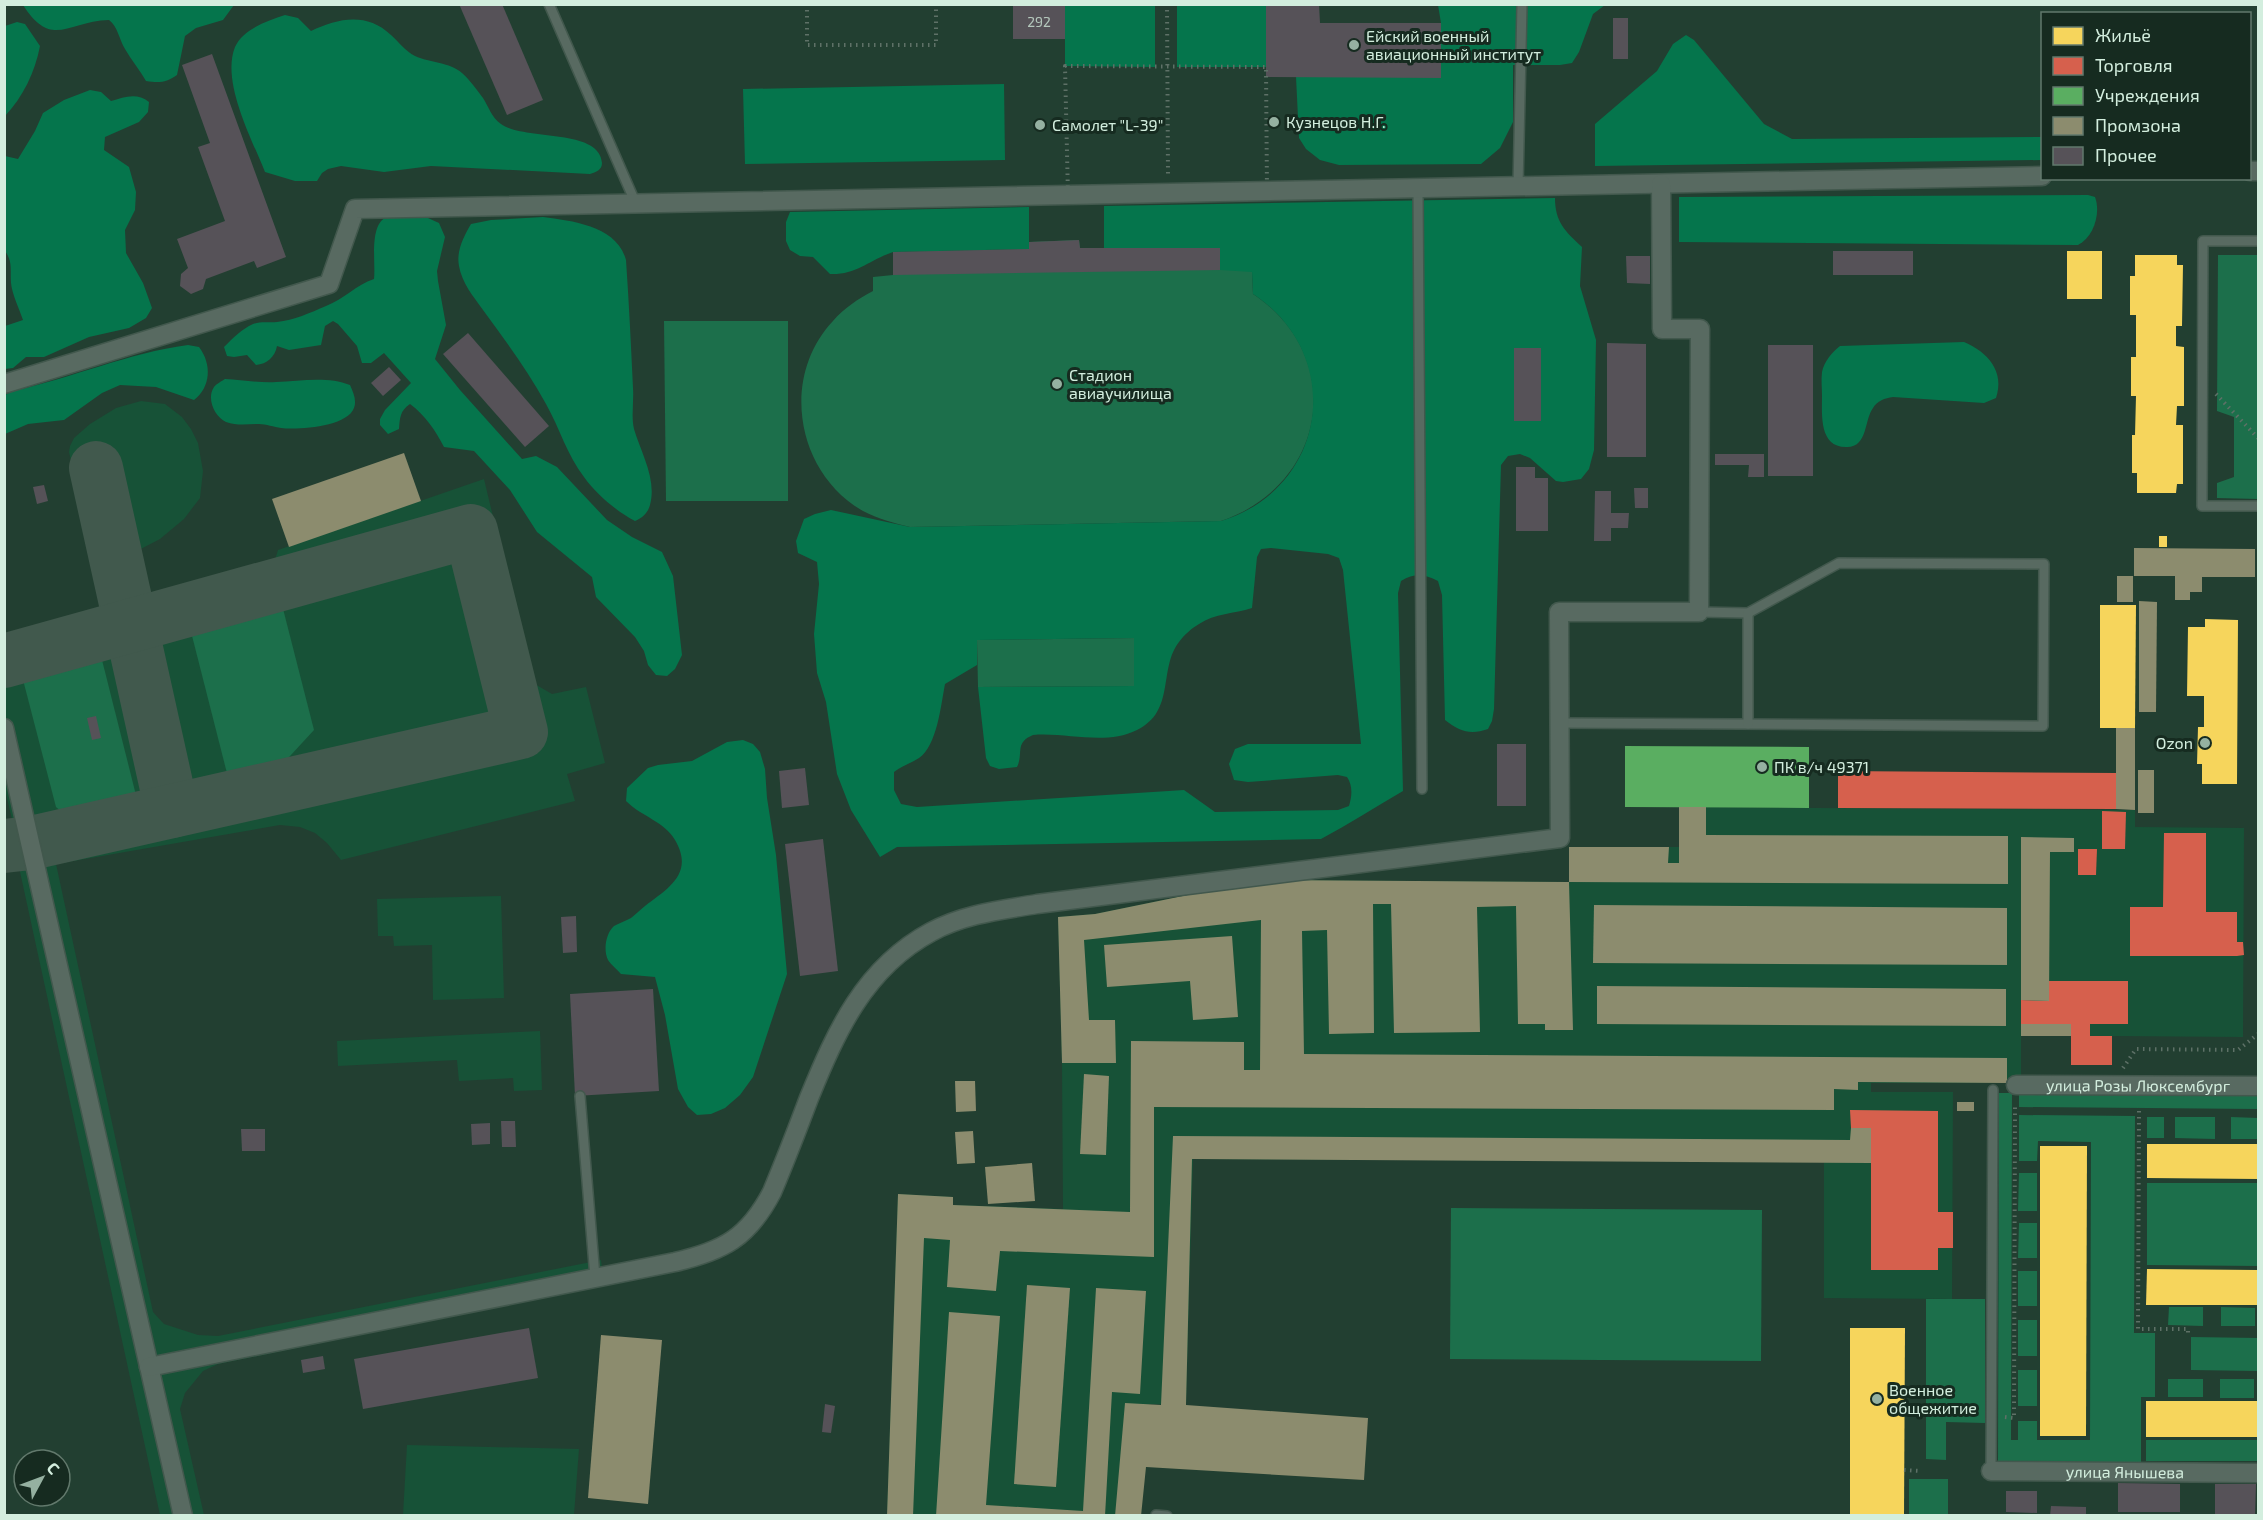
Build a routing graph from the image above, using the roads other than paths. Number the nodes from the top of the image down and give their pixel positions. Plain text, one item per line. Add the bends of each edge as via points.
1 (549, 4) edge
2 (1522, 4) edge
3 (2041, 176) edge
4 (1661, 184) junction
5 (1518, 187) junction
6 (1418, 189) junction
7 (1267, 192) road end
8 (1068, 196) road end
9 (636, 204) junction
10 (2259, 241) edge
11 (4, 384) edge
12 (2259, 506) edge
13 (1699, 612) junction
14 (1748, 613) junction
15 (1559, 723) junction
16 (1748, 724) junction
17 (4, 728) edge
18 (1422, 789) dead end
19 (2016, 1085) road end
20 (2259, 1086) edge
21 (1993, 1090) dead end
22 (580, 1096) dead end
23 (595, 1277) junction
24 (149, 1367) junction
25 (1991, 1471) joint
26 (2259, 1473) edge
27 (183, 1515) edge
28 (1156, 1515) edge
29 (1167, 1515) edge

1 - 9 lane
2 - 5 lane
3 - 4 street
4 - 5 street
4 - 13 street via 1662,329 1700,329
5 - 6 street
6 - 7 street
6 - 18 lane
8 - 9 street
9 - 11 street via 355,209 329,284
10 - 12 lane via 2203,241 2202,381 2202,506
13 - 14 lane
13 - 15 street via 1559,612
14 - 16 lane
14 - 16 lane via 1839,563 2044,564 2043,726
15 - 16 lane
15 - 23 street via 1560,838 1037,904 969,917 932,931 895,957 853,1004 826,1055 772,1192 753,1222 730,1242 706,1255
17 - 24 street
19 - 20 street, улица Розы Люксембург
21 - 25 lane
22 - 23 lane
23 - 24 street
24 - 27 street
25 - 26 street, улица Янышева
28 - 29 lane

